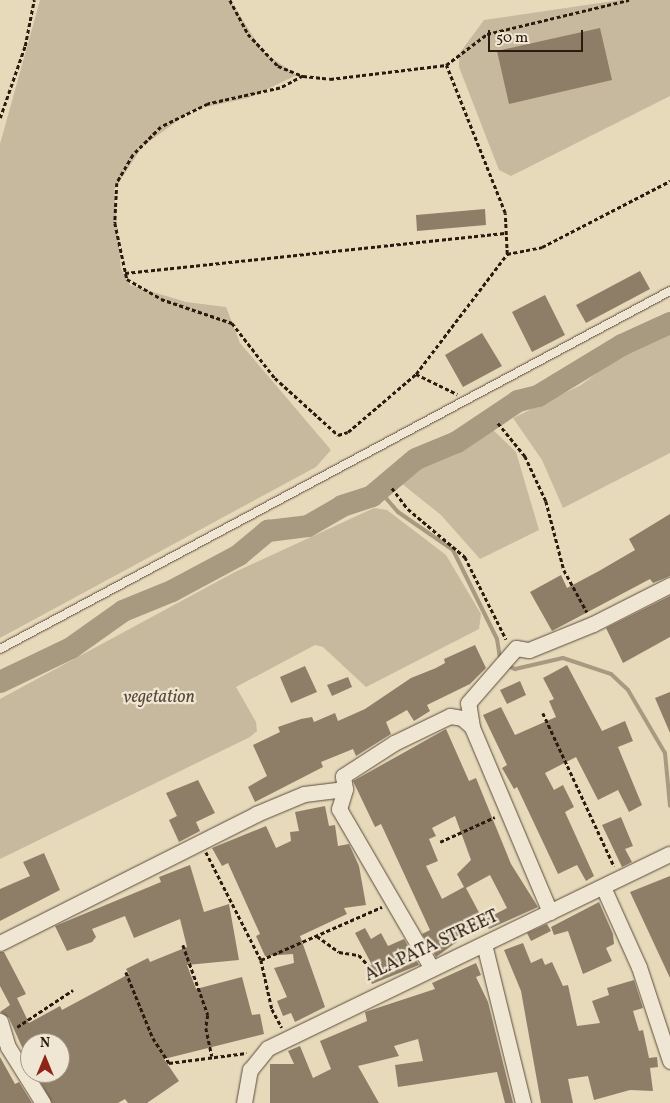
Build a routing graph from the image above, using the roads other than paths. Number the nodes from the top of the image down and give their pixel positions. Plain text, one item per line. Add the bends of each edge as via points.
1 (670, 292) edge
2 (670, 585) edge
3 (0, 650) edge
4 (472, 727) junction
5 (345, 790) junction
6 (670, 854) edge
7 (603, 887) junction
8 (550, 912) junction
9 (0, 943) edge
10 (484, 944) junction
11 (431, 967) junction
12 (2, 1028) edge
13 (670, 1061) edge
14 (43, 1103) edge
15 (244, 1103) edge
16 (523, 1103) edge

1 - 3 lane via 465,398
2 - 4 street via 594,624 529,650 516,648 468,703
4 - 5 street via 462,718 450,716 394,743 348,769 343,776
4 - 8 street via 510,810
5 - 9 street via 304,794 201,841
5 - 11 street via 339,809 390,903
6 - 7 street, ALAPATA STREET
7 - 8 street, ALAPATA STREET
7 - 13 street via 639,967
8 - 10 street, ALAPATA STREET
10 - 11 street, ALAPATA STREET
10 - 16 street
11 - 15 street, ALAPATA STREET via 260,1054 245,1081
12 - 14 street

